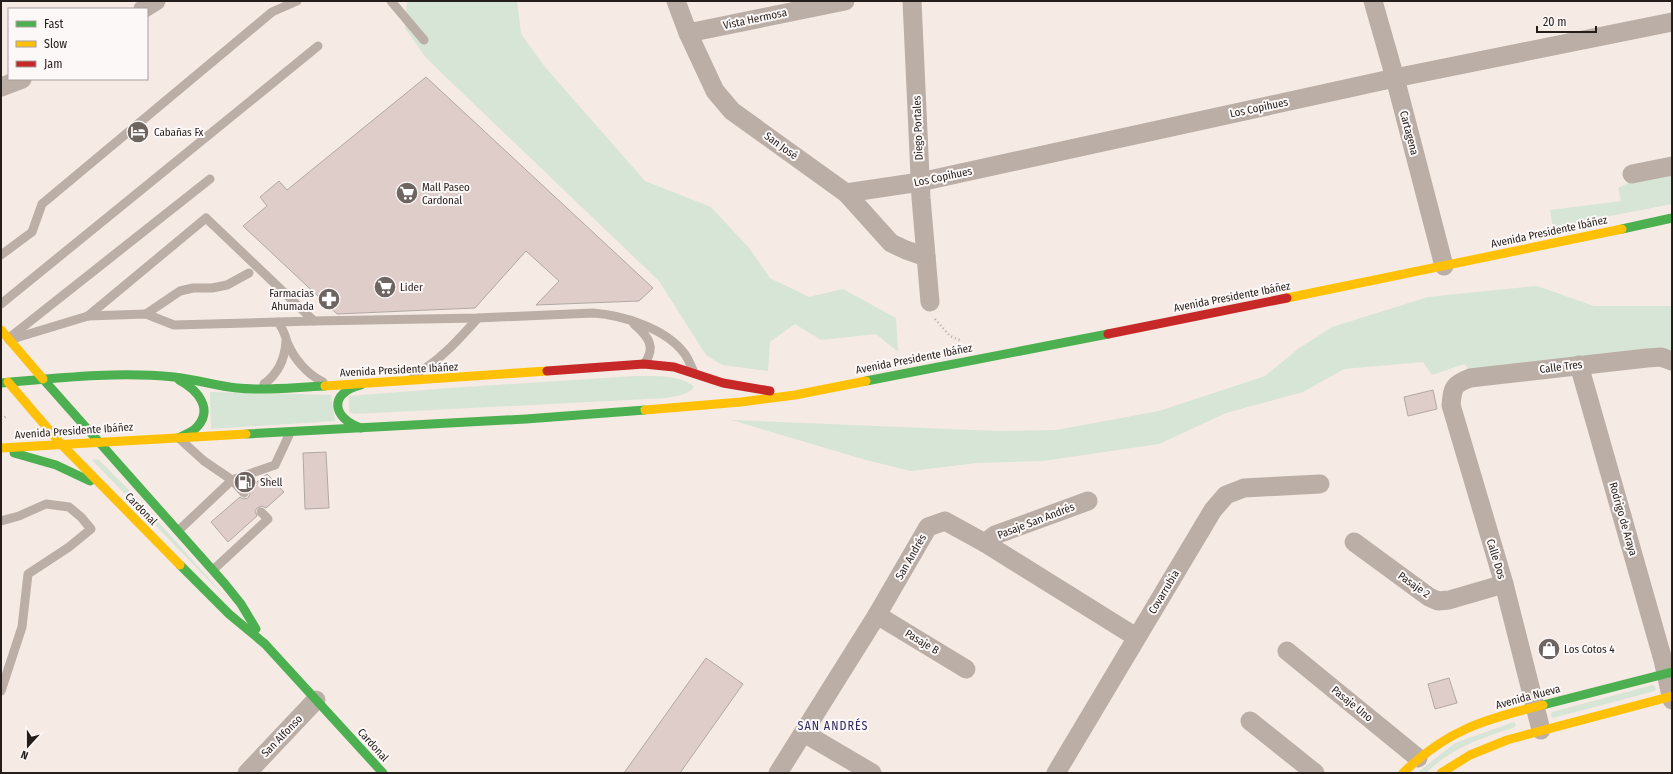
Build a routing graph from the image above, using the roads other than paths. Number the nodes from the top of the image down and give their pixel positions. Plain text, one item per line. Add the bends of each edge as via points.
1 (156, 1) edge
2 (297, 1) edge
3 (391, 1) edge
4 (676, 1) edge
5 (845, 1) edge
6 (912, 1) edge
7 (1372, 1) edge
8 (145, 8) edge
9 (1672, 22) edge
10 (688, 33) junction
11 (424, 40) dead end
12 (318, 46) dead end
13 (1394, 78) junction
14 (19, 80) edge
15 (1, 87) edge
16 (1672, 166) edge
17 (1632, 174) dead end
18 (210, 179) dead end
19 (920, 182) junction
20 (846, 193) junction
21 (1672, 218) edge
22 (1, 255) edge
23 (926, 257) junction
24 (1444, 266) junction
25 (249, 273) dead end
26 (930, 302) road end
27 (1, 304) edge
28 (146, 314) junction
29 (88, 316) junction
30 (478, 318) junction
31 (631, 320) junction
32 (314, 321) junction
33 (278, 322) junction
34 (1, 330) edge
35 (285, 331) junction
36 (9, 339) junction
37 (1672, 361) edge
38 (644, 364) junction
39 (1579, 365) junction
40 (1, 372) edge
41 (695, 373) junction
42 (174, 378) junction
43 (43, 379) junction
44 (399, 382) junction
45 (5, 383) edge
46 (700, 384) dead end
47 (362, 385) junction
48 (331, 386) junction
49 (1453, 388) joint
50 (256, 389) junction
51 (699, 395) dead end
52 (795, 395) junction
53 (679, 408) junction
54 (360, 428) junction
55 (291, 432) junction
56 (178, 438) junction
57 (99, 442) junction
58 (61, 444) junction
59 (1, 449) edge
60 (232, 480) junction
61 (1320, 484) dead end
62 (106, 490) junction
63 (244, 493) dead end
64 (1088, 500) dead end
65 (262, 512) dead end
66 (1, 521) edge
67 (178, 532) junction
68 (1354, 542) dead end
69 (985, 543) junction
70 (213, 570) junction
71 (1504, 584) junction
72 (877, 615) junction
73 (1136, 637) junction
74 (265, 644) junction
75 (1287, 650) dead end
76 (966, 669) dead end
77 (1669, 672) edge
78 (1, 691) edge
79 (1672, 698) edge
80 (316, 700) junction
81 (1536, 707) junction
82 (1250, 721) dead end
83 (1541, 730) junction
84 (804, 733) junction
85 (1418, 758) junction
86 (247, 773) edge
87 (383, 773) edge
88 (778, 773) edge
89 (872, 773) edge
90 (1056, 773) edge
91 (1316, 773) edge
92 (1403, 773) edge
93 (1442, 773) edge

1 - 8 street
2 - 22 lane via 272,12 42,204 32,232
3 - 11 lane
4 - 10 street, San José
5 - 10 street, Vista Hermosa
6 - 19 street, Diego Portales
7 - 13 street, Cartagena
9 - 13 street, Los Copihues
10 - 20 street, San José via 715,91 732,111
12 - 27 lane
13 - 19 street, Los Copihues
13 - 24 street, Cartagena
14 - 15 street
16 - 17 street
18 - 36 lane
19 - 20 street, Los Copihues
19 - 23 street, Diego Portales
20 - 23 street, San José via 891,243
21 - 24 main road, Avenida Presidente Ibáñez
23 - 26 street, Diego Portales
24 - 52 main road, Avenida Presidente Ibáñez
25 - 28 lane via 226,285 180,290
28 - 29 lane
28 - 33 lane via 174,325
29 - 32 lane via 206,218
29 - 36 lane
30 - 31 lane via 593,313 610,314
30 - 32 lane
30 - 44 lane via 452,347 432,364
31 - 38 lane via 645,334 650,344 648,358
31 - 41 lane via 670,340 685,354
32 - 33 lane
33 - 35 lane
34 - 36 main road, Cardonal
35 - 48 lane via 293,354 301,366
35 - 50 lane via 286,350 278,369 265,384
36 - 43 main road, Cardonal
37 - 39 street, Calle Tres via 1661,357
38 - 41 main road, Avenida Presidente Ibáñez via 674,367
38 - 44 main road, Avenida Presidente Ibáñez
39 - 49 street, Calle Tres via 1470,378
39 - 77 street, Rodrigo de Araya
40 - 45 main road, Cardonal
41 - 46 main road
41 - 52 main road, Avenida Presidente Ibáñez via 723,383
42 - 43 main road, Avenida Presidente Ibáñez via 103,375
42 - 50 main road, Avenida Presidente Ibáñez
42 - 56 main road via 197,390 202,398 204,410 196,429
43 - 45 main road, Avenida Presidente Ibáñez
43 - 57 main road, Cardonal
44 - 47 main road, Avenida Presidente Ibáñez
45 - 58 main road, Cardonal
47 - 48 main road, Avenida Presidente Ibáñez
47 - 54 main road via 348,389 342,394 337,407 346,423
48 - 50 main road, Avenida Presidente Ibáñez
49 - 71 street, Calle Dos via 1451,405
51 - 53 main road via 696,400
52 - 53 main road, Avenida Presidente Ibáñez
53 - 54 main road, Avenida Presidente Ibáñez
54 - 55 main road, Avenida Presidente Ibáñez
55 - 56 main road, Avenida Presidente Ibáñez
55 - 60 lane via 275,465
56 - 57 main road, Avenida Presidente Ibáñez
56 - 60 lane via 204,461
57 - 58 main road, Avenida Presidente Ibáñez
57 - 67 main road, Cardonal
58 - 59 main road, Avenida Presidente Ibáñez
58 - 62 main road, Cardonal
59 - 62 main road via 56,465
60 - 63 lane
60 - 67 lane
61 - 73 street, Covarrubia via 1244,488 1226,495 1213,510
62 - 74 main road, Cardonal via 204,591
64 - 69 street, Pasaje San Andrés via 996,535
65 - 70 lane via 268,519
66 - 78 lane via 46,504 69,507 91,529 70,547 28,574 22,627
67 - 70 main road, Cardonal
68 - 71 street, Pasaje 2 via 1438,601
69 - 72 street, San Andrés via 945,521 928,527
69 - 73 street, San Andrés
70 - 74 main road, Cardonal via 241,604
71 - 81 street, Calle Dos
72 - 76 street, Pasaje B
72 - 84 street, San Andrés
73 - 90 street, Covarrubia
74 - 80 main road, Cardonal
75 - 85 street, Pasaje Uno
77 - 79 street, Rodrigo de Araya
77 - 81 main road, Avenida Nueva
79 - 83 main road
80 - 86 street, San Alfonso
80 - 87 main road, Cardonal
81 - 83 street, Calle Dos
81 - 85 main road, Avenida Nueva via 1469,726 1442,740
82 - 91 street
83 - 93 main road via 1488,746
84 - 88 street, San Andrés
84 - 89 street
85 - 92 main road, Avenida Nueva

